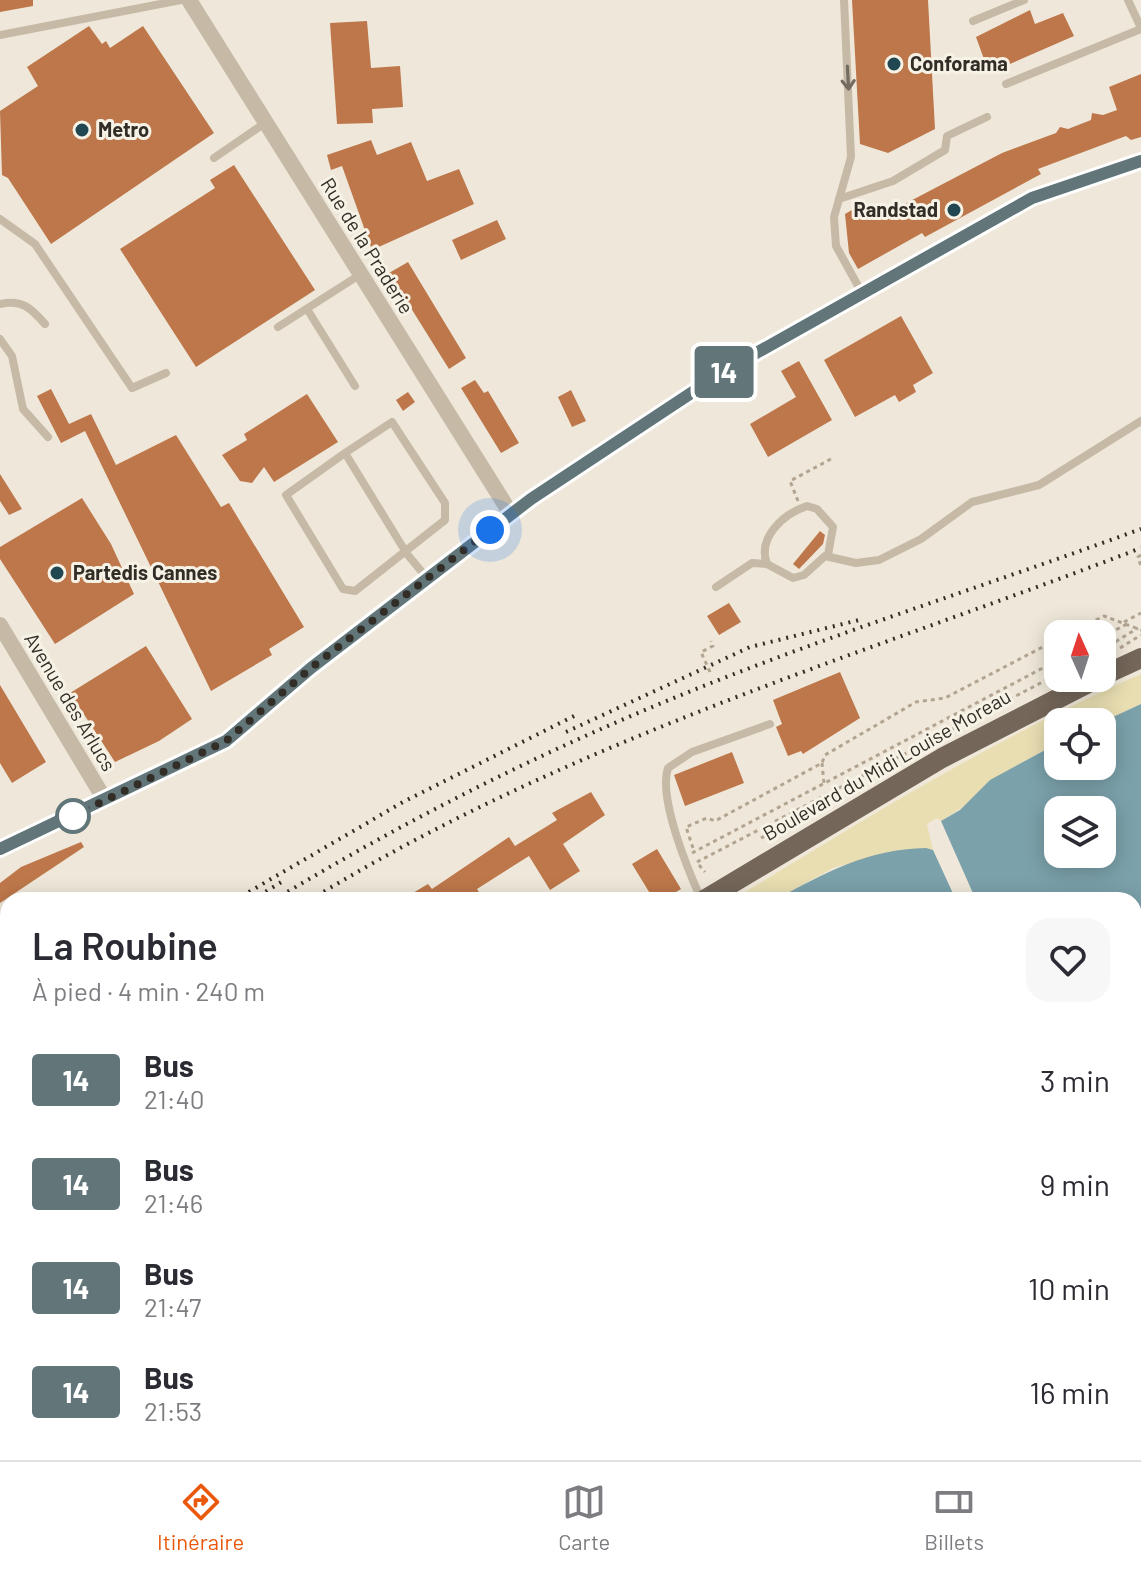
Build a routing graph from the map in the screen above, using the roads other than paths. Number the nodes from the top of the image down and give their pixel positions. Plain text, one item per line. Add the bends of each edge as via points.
1 (181, 0) edge
2 (189, 0) edge
3 (844, 0) edge
4 (1024, 0) edge
5 (1128, 0) edge
6 (973, 21) dead end
7 (1141, 28) edge
8 (0, 35) edge
9 (1006, 84) dead end
10 (987, 117) dead end
11 (265, 123) junction
12 (214, 158) dead end
13 (1141, 161) edge
14 (839, 199) junction
15 (0, 219) edge
16 (361, 274) junction
17 (862, 293) junction
18 (0, 304) edge
19 (307, 309) junction
20 (45, 324) dead end
21 (278, 327) dead end
22 (0, 339) edge
23 (166, 373) dead end
24 (355, 386) dead end
25 (1141, 421) edge
26 (48, 437) dead end
27 (345, 453) junction
28 (511, 514) junction
29 (407, 554) junction
30 (828, 555) junction
31 (767, 564) junction
32 (427, 578) junction
33 (716, 587) dead end
34 (0, 625) edge
35 (1141, 658) edge
36 (1116, 670) edge
37 (1071, 692) edge
38 (770, 724) dead end
39 (105, 800) junction
40 (0, 849) edge
41 (699, 892) edge
42 (716, 892) edge

1 - 8 lane
2 - 11 street, Rue de la Praderie
3 -> 14 lane via 851,157
4 - 6 lane
5 - 7 lane
7 - 9 lane
10 - 14 lane via 947,136 945,150 893,181
11 - 12 lane
11 - 16 street, Rue de la Praderie
13 - 17 street via 1032,198
14 - 17 lane via 836,246
15 - 23 lane via 35,244 132,388
16 - 19 lane
16 - 28 street, Rue de la Praderie
17 - 28 street via 726,370
18 - 20 lane via 28,305
19 - 21 lane
19 - 24 lane
22 - 26 lane via 12,356 23,409
25 - 30 lane via 1039,485 972,502 921,539 879,560 856,563
27 - 29 lane
27 - 29 lane via 392,422 445,503 445,520
27 - 29 lane via 286,495 343,589 355,591
28 - 32 street
29 - 32 lane
30 - 31 lane via 799,577 787,577
30 - 31 lane via 831,522 817,509 802,507 765,539
31 - 33 lane via 746,565
32 - 39 street via 226,741
34 - 39 street, Avenue des Arlucs
35 - 36 main road, Boulevard du Midi Louise Moreau
37 - 42 main road, Boulevard du Midi Louise Moreau via 930,765
38 - 41 lane via 692,752 668,768 665,783 674,822
39 - 40 street

